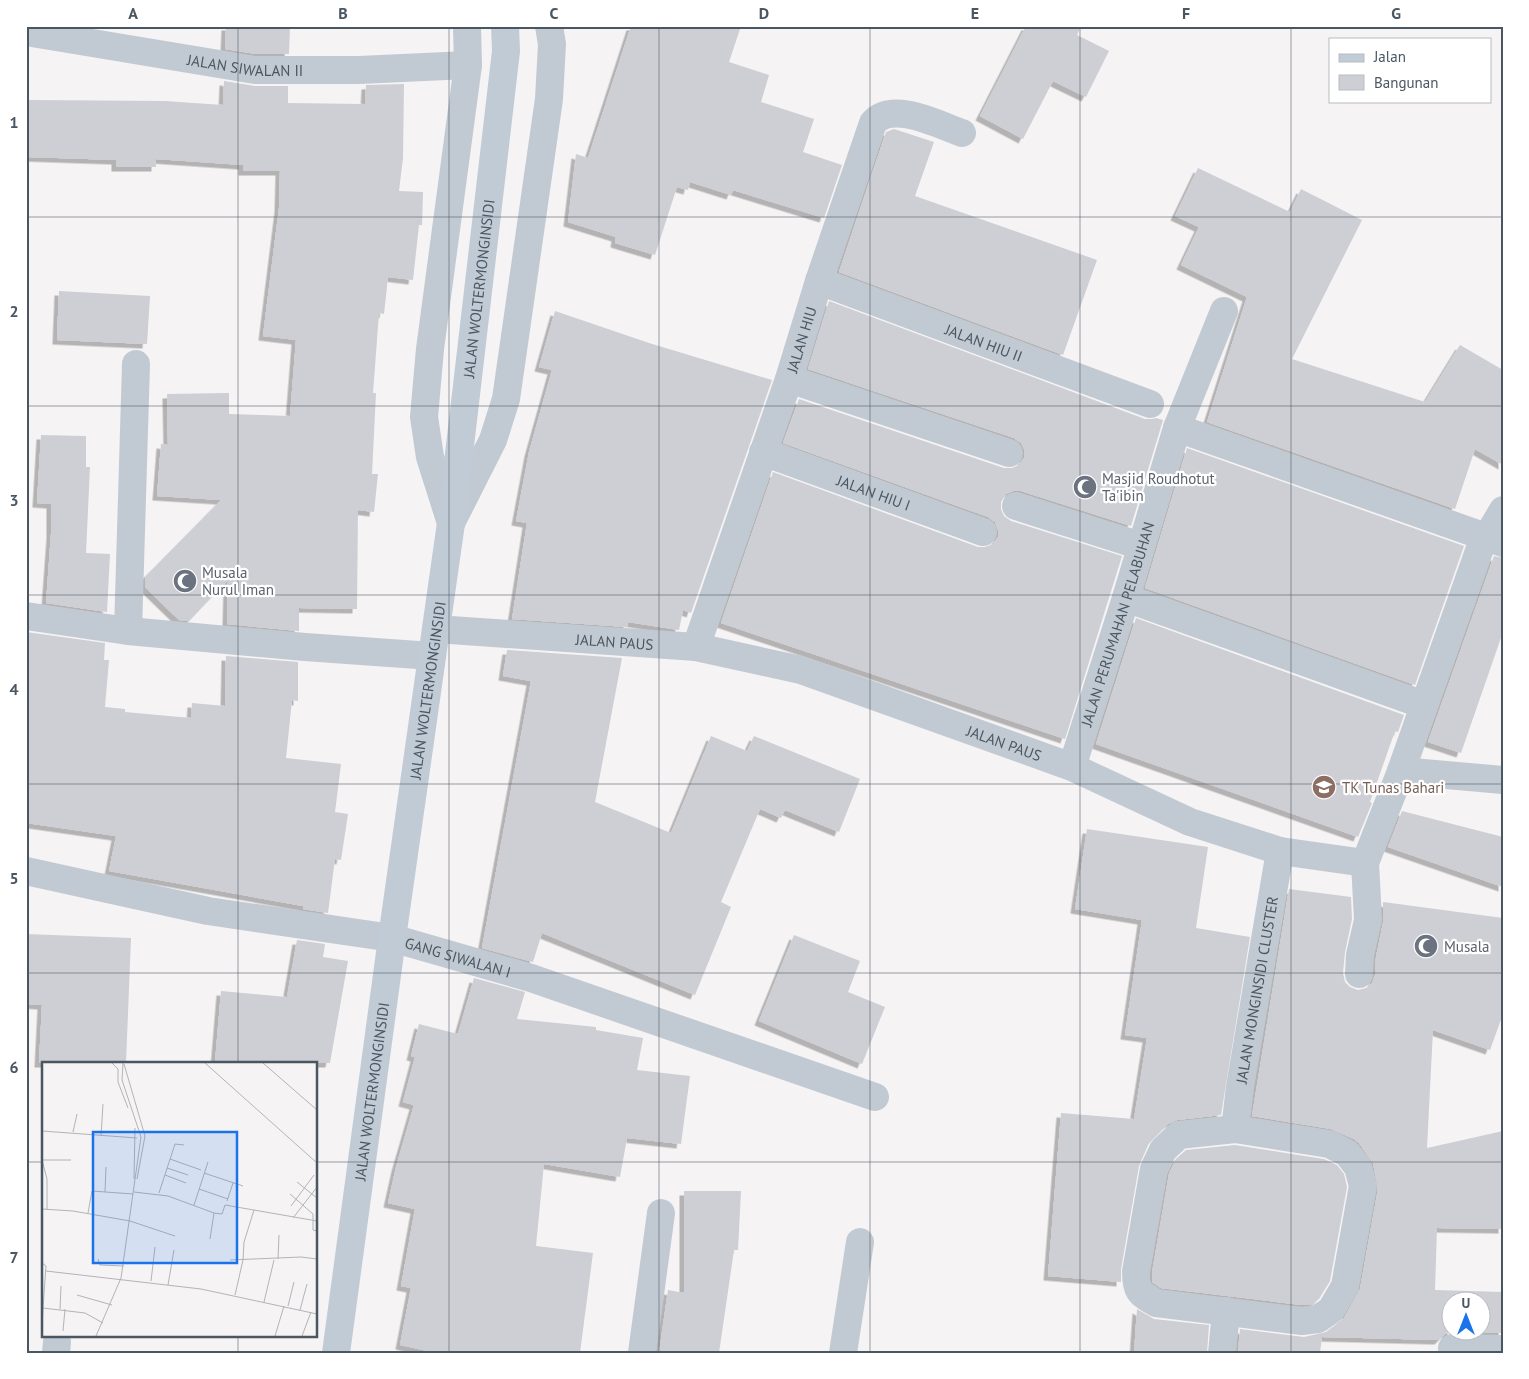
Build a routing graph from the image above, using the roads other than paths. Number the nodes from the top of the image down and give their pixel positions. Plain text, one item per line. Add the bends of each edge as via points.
1 (467, 26) edge
2 (505, 26) edge
3 (549, 26) edge
4 (26, 32) edge
5 (87, 34) edge
6 (468, 65) junction
7 (962, 133) dead end
8 (819, 281) junction
9 (1224, 311) dead end
10 (136, 364) dead end
11 (789, 380) junction
12 (1150, 404) dead end
13 (1177, 428) junction
14 (764, 452) junction
15 (1009, 453) dead end
16 (1016, 506) dead end
17 (1503, 510) edge
18 (451, 523) junction
19 (983, 532) dead end
20 (1491, 539) edge
21 (1142, 546) junction
22 (1126, 598) junction
23 (26, 616) edge
24 (436, 629) junction
25 (128, 631) junction
26 (696, 647) junction
27 (432, 656) junction
28 (1424, 705) junction
29 (1072, 767) junction
30 (1401, 771) junction
31 (1503, 780) edge
32 (1280, 851) junction
33 (1366, 863) junction
34 (26, 871) edge
35 (392, 938) junction
36 (1359, 974) dead end
37 (875, 1097) dead end
38 (1235, 1129) junction
39 (661, 1213) dead end
40 (860, 1242) dead end
41 (1226, 1311) junction
42 (1452, 1348) dead end
43 (1503, 1349) edge
44 (336, 1353) edge
45 (642, 1353) edge
46 (843, 1353) edge
47 (1222, 1353) edge

1 - 6 street
2 - 18 main road, JALAN WOLTERMONGINSIDI via 506,51
3 - 18 street via 552,44 549,99 506,399 493,440
4 - 5 street, JALAN SIWALAN II
5 - 6 street, JALAN SIWALAN II via 255,70
6 - 18 street via 424,417 430,457
7 - 8 street, JALAN HIU via 909,114 887,114 872,122
8 - 11 street, JALAN HIU
8 - 12 street, JALAN HIU II
9 - 13 street, JALAN PERUMAHAN PELABUHAN
10 - 25 street
11 - 14 street, JALAN HIU
11 - 15 street
13 - 20 street
13 - 21 street, JALAN PERUMAHAN PELABUHAN
14 - 19 street, JALAN HIU I
14 - 26 street, JALAN HIU
16 - 21 street
17 - 20 street
18 - 24 main road, JALAN WOLTERMONGINSIDI
20 - 28 street
21 - 22 street, JALAN PERUMAHAN PELABUHAN
22 - 28 street
22 - 29 street, JALAN PERUMAHAN PELABUHAN
23 - 25 street
24 - 26 street, JALAN PAUS
24 - 27 main road, JALAN WOLTERMONGINSIDI
25 - 27 street
26 - 29 street, JALAN PAUS via 801,670
27 - 35 main road, JALAN WOLTERMONGINSIDI
28 - 30 street
29 - 32 street, JALAN PAUS via 1190,822
30 - 31 street
30 - 33 street
32 - 33 street, JALAN PAUS
32 - 38 street, JALAN MONGINSIDI CLUSTER
33 - 36 street via 1368,920
34 - 35 street, GANG SIWALAN I via 208,911
35 - 37 street, GANG SIWALAN I via 531,978
35 - 44 main road, JALAN WOLTERMONGINSIDI
38 - 41 street via 1179,1135 1163,1150 1154,1170 1136,1272 1136,1285 1141,1294 1156,1303
38 - 41 street via 1329,1144 1348,1153 1358,1167 1363,1186 1345,1286 1331,1310 1318,1319 1302,1321
39 - 45 street
40 - 46 street
41 - 47 street
42 - 43 street

